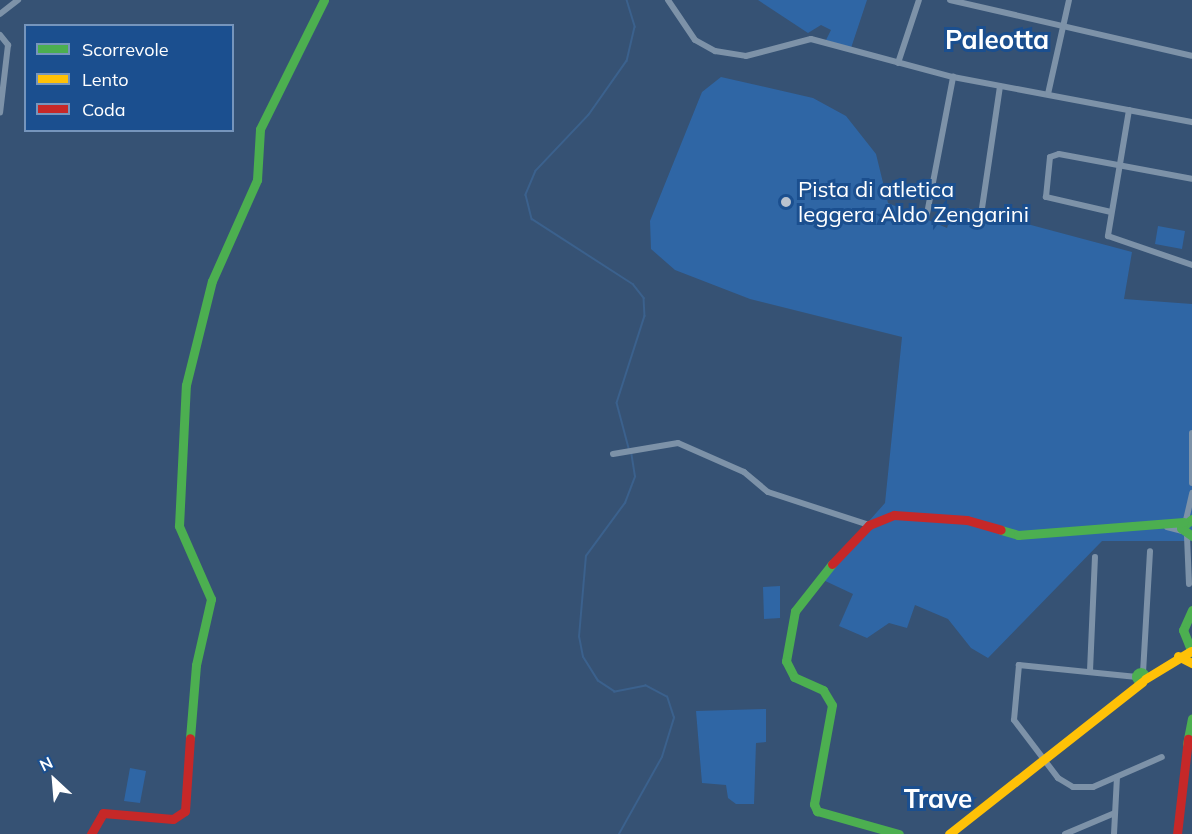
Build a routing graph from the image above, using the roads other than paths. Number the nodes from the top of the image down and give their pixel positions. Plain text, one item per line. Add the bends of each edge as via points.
1 (18, 0) edge
2 (324, 0) edge
3 (668, 0) edge
4 (919, 0) edge
5 (950, 0) edge
6 (1069, 0) edge
7 (0, 14) edge
8 (1063, 28) junction
9 (0, 35) edge
10 (1192, 56) edge
11 (898, 63) junction
12 (953, 77) junction
13 (1000, 86) junction
14 (1048, 94) junction
15 (1129, 110) junction
16 (0, 113) edge
17 (1192, 122) edge
18 (1119, 165) junction
19 (1192, 179) edge
20 (1111, 212) junction
21 (981, 214) dead end
22 (926, 219) dead end
23 (1192, 265) edge
24 (1192, 434) edge
25 (613, 454) dead end
26 (1192, 483) edge
27 (1192, 493) edge
28 (869, 525) junction
29 (1189, 526) edge
30 (1150, 551) dead end
31 (1095, 557) dead end
32 (1190, 584) dead end
33 (1192, 609) edge
34 (1183, 640) junction
35 (1191, 651) edge
36 (1178, 656) junction
37 (1192, 663) edge
38 (1090, 671) junction
39 (1140, 679) junction
40 (1192, 718) edge
41 (1042, 757) junction
42 (1162, 757) dead end
43 (1117, 777) junction
44 (1115, 813) junction
45 (91, 834) edge
46 (899, 834) edge
47 (949, 834) edge
48 (1065, 834) edge
49 (1114, 834) edge
50 (1177, 834) edge

1 - 7 street
2 - 45 street via 260,129 256,180 217,268 186,385 179,526 211,599 196,665 185,811 173,819 103,813
3 - 11 street via 689,33 715,51 746,57 811,39
4 - 11 street
5 - 8 street
6 - 8 street
8 - 10 street
8 - 14 street
9 - 16 street via 8,45
11 - 12 street
12 - 13 street
12 - 22 street
13 - 14 street
13 - 21 street
14 - 15 street
15 - 17 street
15 - 18 street
18 - 19 street
18 - 20 street
18 - 20 street via 1056,154 1048,160 1043,187 1050,200
20 - 23 street via 1111,239
24 - 26 street
25 - 28 street via 678,443 744,472 768,492
27 - 29 street
28 - 29 street via 894,515 967,520 1018,535
28 - 46 street via 795,611 786,661 794,677 823,690 832,705 817,810
29 - 32 street
30 - 39 street
31 - 38 street
33 - 34 street
34 - 35 street
34 - 36 street
35 - 36 street
36 - 37 street
36 - 39 street
38 - 39 street
38 - 41 street via 1019,665 1014,720
39 - 41 street
40 - 50 street
41 - 43 street via 1073,787 1093,787
41 - 47 street
42 - 43 street
43 - 44 street
44 - 48 street
44 - 49 street

